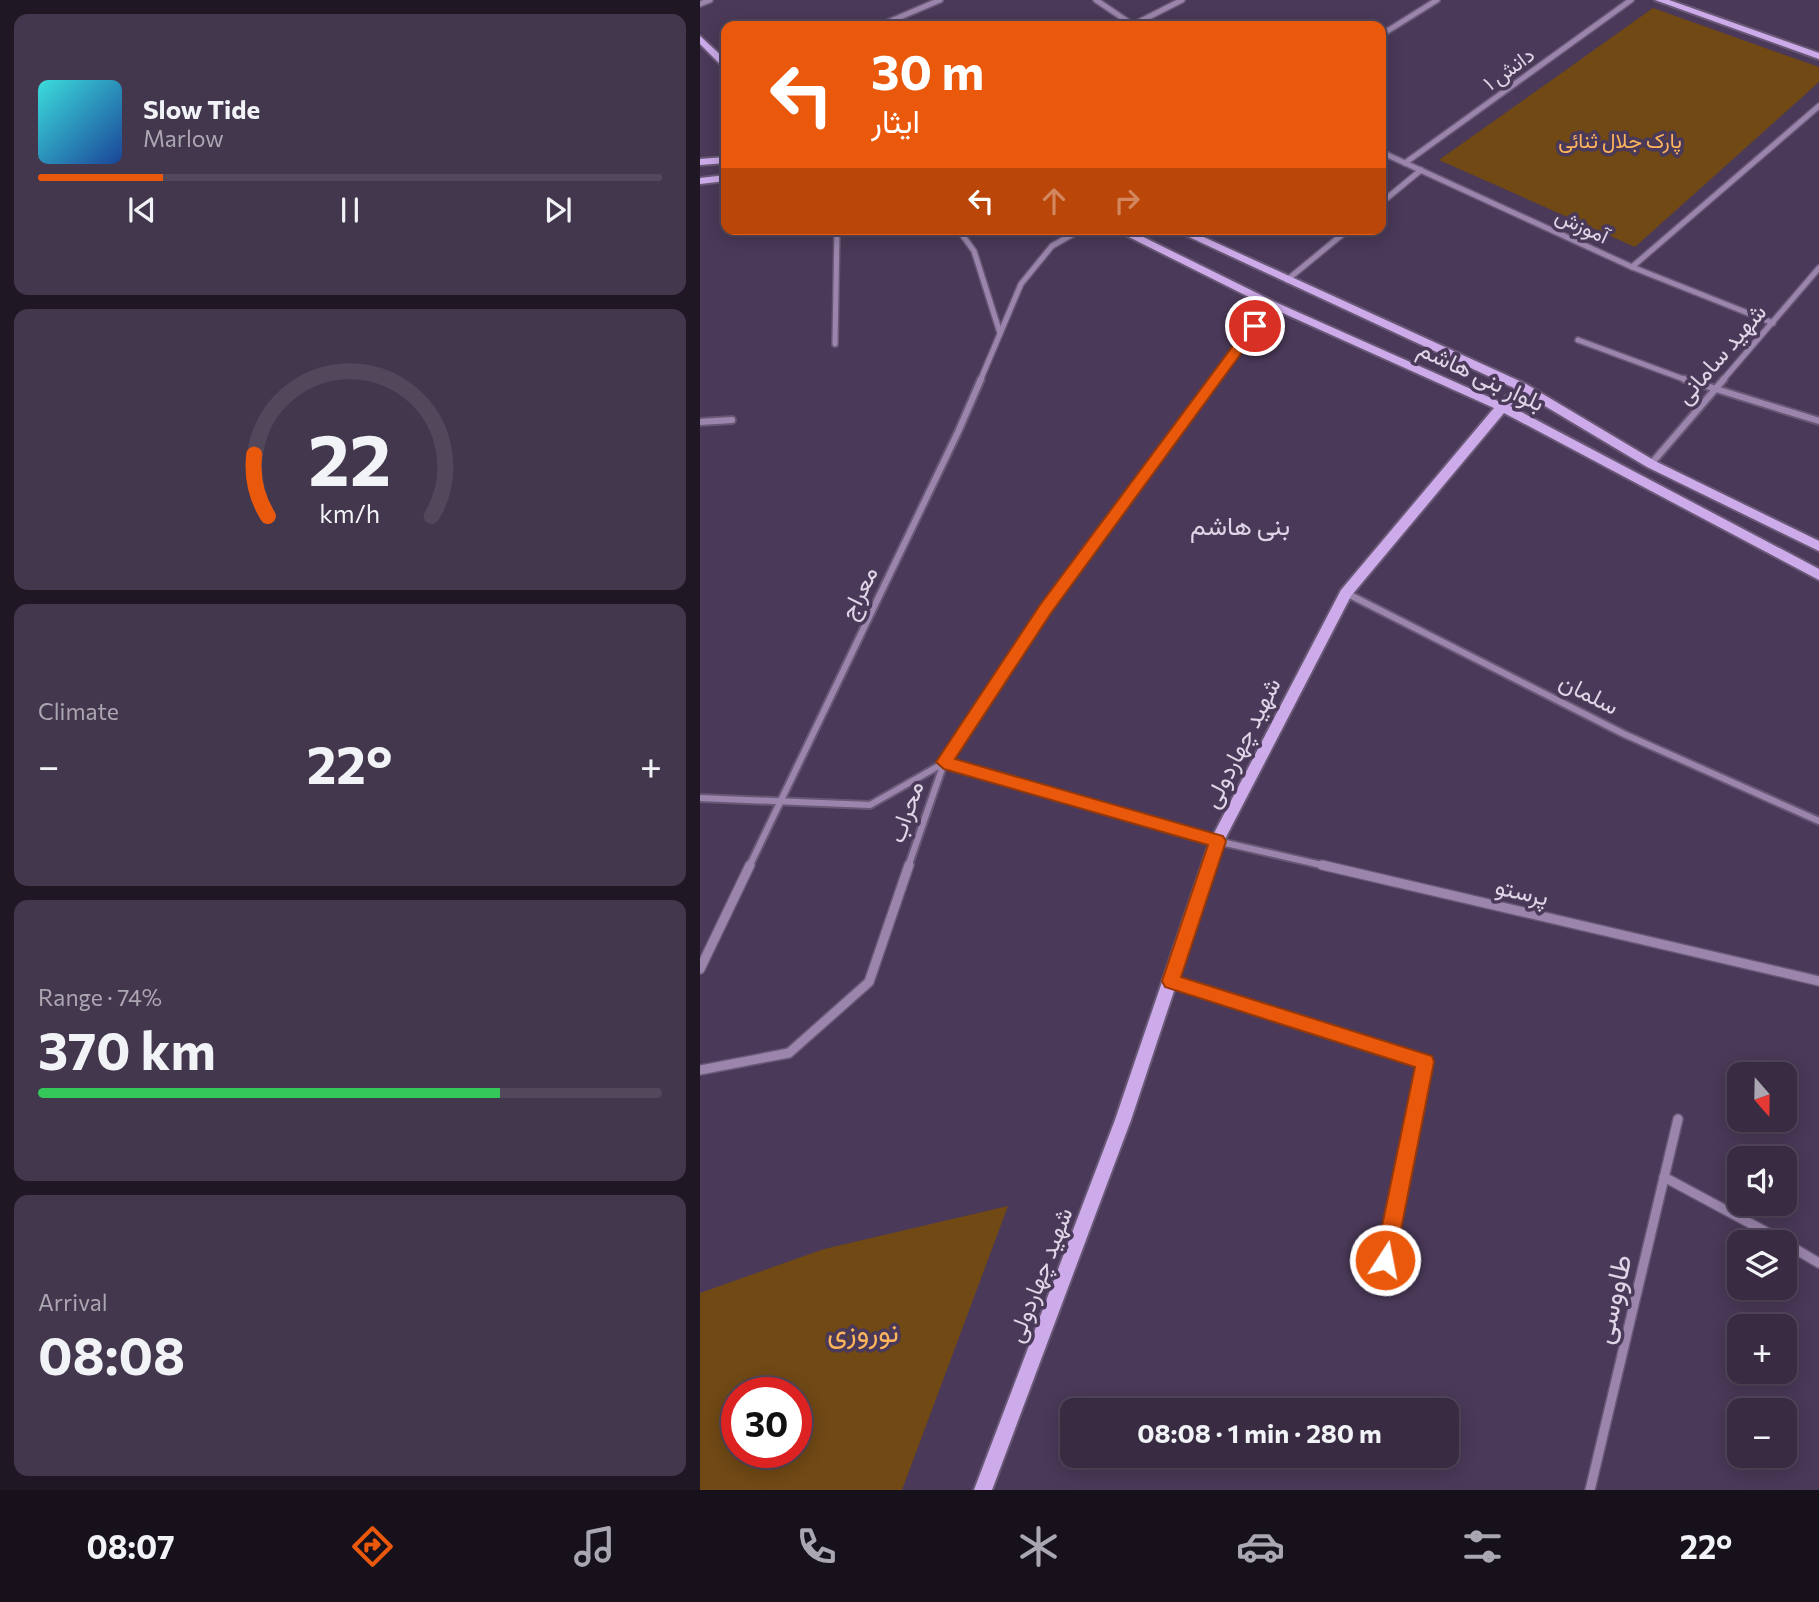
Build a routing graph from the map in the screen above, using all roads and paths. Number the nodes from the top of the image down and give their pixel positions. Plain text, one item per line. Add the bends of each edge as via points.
1 (710, 0) edge
2 (940, 0) edge
3 (1096, 0) edge
4 (1182, 0) edge
5 (1437, 0) edge
6 (1631, 0) edge
7 (1660, 0) edge
8 (700, 4) edge
9 (891, 21) edge
10 (1127, 21) edge
11 (1141, 21) edge
12 (1386, 32) edge
13 (700, 39) edge
14 (1819, 56) edge
15 (721, 60) edge
16 (1819, 106) edge
17 (1386, 154) edge
18 (721, 160) edge
19 (700, 162) edge
20 (1405, 163) junction
21 (1421, 170) junction
22 (721, 179) edge
23 (700, 181) edge
24 (1386, 199) edge
25 (837, 235) edge
26 (962, 235) edge
27 (1071, 235) edge
28 (1130, 235) edge
29 (1195, 235) edge
30 (1342, 235) edge
31 (1632, 267) junction
32 (1819, 268) edge
33 (1287, 280) junction
34 (1810, 280) junction
35 (1819, 282) edge
36 (1271, 304) junction
37 (1773, 323) junction
38 (1000, 333) junction
39 (1578, 340) dead end
40 (835, 344) dead end
41 (1522, 387) junction
42 (1715, 390) junction
43 (1502, 407) junction
44 (732, 420) dead end
45 (1819, 421) edge
46 (700, 422) edge
47 (1651, 464) junction
48 (1819, 546) edge
49 (1819, 575) edge
50 (1346, 593) junction
51 (944, 762) junction
52 (700, 799) edge
53 (780, 802) junction
54 (1819, 821) edge
55 (1217, 841) junction
56 (700, 970) edge
57 (1171, 981) junction
58 (1819, 981) edge
59 (700, 1070) edge
60 (1678, 1118) dead end
61 (1664, 1177) junction
62 (1761, 1230) edge
63 (1797, 1250) edge
64 (1819, 1263) edge
65 (1380, 1285) dead end
66 (983, 1490) edge
67 (1590, 1490) edge

1 - 8 street
2 - 9 street
3 - 10 street
4 - 11 street
5 - 12 street
6 - 20 street, دانش ۱
7 - 14 street
13 - 15 street
16 - 31 street
17 - 20 street, آموزش
18 - 19 street
20 - 21 street, آموزش
21 - 24 street
21 - 31 street, آموزش
22 - 23 street
25 - 40 street
26 - 38 street via 974,251
27 - 38 street, معراج via 1052,246 1021,284
28 - 36 street, بلوار بنی هاشم
29 - 33 street, بلوار بنی هاشم
30 - 33 street
31 - 37 street, آموزش
32 - 34 street, شهید سامانی
33 - 41 street, بلوار بنی هاشم
34 - 35 street
34 - 37 street, شهید سامانی
36 - 43 street, بلوار بنی هاشم
36 - 51 street, محراب via 1046,609
37 - 42 street, شهید سامانی
38 - 53 street, معراج via 958,432
39 - 42 street
41 - 43 street, شهید چهاردولی
41 - 47 street, بلوار بنی هاشم
42 - 45 street
42 - 47 street, شهید سامانی
43 - 49 street, بلوار بنی هاشم
43 - 50 street, شهید چهاردولی
44 - 46 street
47 - 48 street, بلوار بنی هاشم
50 - 54 street, سلمان via 1624,734
50 - 55 street, شهید چهاردولی
51 - 53 street via 870,805
51 - 55 street, پرستو
51 - 59 street, محراب via 869,982 789,1053
52 - 53 street
53 - 56 street, معراج
55 - 57 street, شهید چهاردولی
55 - 58 street, پرستو
57 - 65 street via 1425,1062
57 - 66 street, شهید چهاردولی
60 - 61 street, طاووسی
61 - 62 street
61 - 67 street, طاووسی
63 - 64 street

